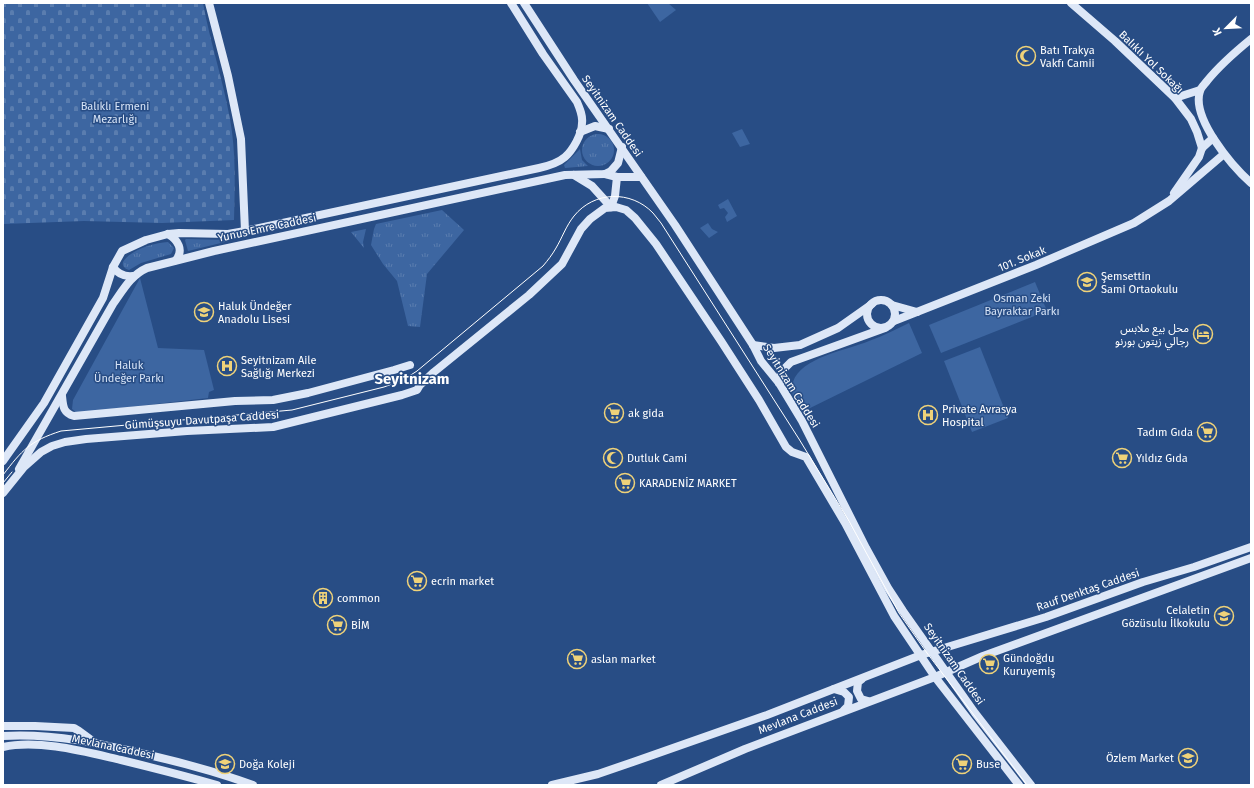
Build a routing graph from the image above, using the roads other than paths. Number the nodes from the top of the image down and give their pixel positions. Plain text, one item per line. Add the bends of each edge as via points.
1 (210, 3) edge
2 (511, 3) edge
3 (524, 3) edge
4 (1071, 3) edge
5 (1251, 39) edge
6 (1200, 90) junction
7 (1174, 98) junction
8 (609, 129) junction
9 (580, 132) junction
10 (1213, 138) junction
11 (622, 147) junction
12 (1202, 148) junction
13 (1224, 154) junction
14 (572, 174) junction
15 (605, 174) junction
16 (617, 177) junction
17 (641, 177) junction
18 (1251, 183) edge
19 (1169, 201) junction
20 (611, 207) junction
21 (246, 231) junction
22 (168, 234) junction
23 (176, 260) junction
24 (113, 267) junction
25 (133, 276) junction
26 (872, 304) junction
27 (892, 305) junction
28 (917, 312) junction
29 (894, 321) junction
30 (885, 328) junction
31 (753, 345) junction
32 (410, 365) dead end
33 (780, 383) junction
34 (62, 396) junction
35 (5, 459) edge
36 (14, 479) junction
37 (3, 493) edge
38 (1251, 547) edge
39 (1251, 558) edge
40 (932, 652) junction
41 (921, 656) junction
42 (945, 672) junction
43 (935, 676) junction
44 (862, 678) junction
45 (834, 689) junction
46 (868, 701) junction
47 (844, 710) junction
48 (3, 726) edge
49 (3, 736) edge
50 (94, 743) junction
51 (3, 747) edge
52 (217, 785) edge
53 (253, 785) edge
54 (552, 785) edge
55 (660, 785) edge
56 (1019, 785) edge
57 (1031, 785) edge

1 - 21 main road via 241,139
2 - 9 main road, Seyitnizam Caddesi via 577,102 582,124
3 - 8 main road, Seyitnizam Caddesi
4 - 7 main road, Balıklı Yol Sokağı
5 - 6 main road via 1220,65
6 - 7 main road
6 - 10 main road via 1199,106
7 - 12 main road, Balıklı Yol Sokağı via 1191,119
8 - 9 main road via 595,126
8 - 11 main road, Seyitnizam Caddesi
9 - 21 main road, Yunus Emre Caddesi via 565,157 549,165
10 - 12 main road
10 - 13 main road
11 - 15 main road via 618,163
11 - 17 main road, Seyitnizam Caddesi
12 - 19 main road via 1199,157
13 - 18 main road via 1238,172
13 - 19 main road
14 - 15 main road, Yunus Emre Caddesi
14 - 20 main road via 592,186
14 - 23 main road, Yunus Emre Caddesi
15 - 16 main road, Yunus Emre Caddesi
16 - 17 main road, Yunus Emre Caddesi
16 - 20 main road
17 - 31 main road, Seyitnizam Caddesi
19 - 28 main road, 101. Sokak via 1134,223
20 - 36 main road, Gümüşsuyu Davutpaşa Caddesi via 605,208 590,219 581,229 562,264 529,296 429,376 417,390 273,427 187,431 65,442 41,452
20 - 41 main road, Seyitnizam Caddesi via 626,210 656,244 759,400 786,447 806,457 845,523 894,616
21 - 22 main road, Yunus Emre Caddesi via 228,234
22 - 23 main road via 175,238 180,247
22 - 24 main road, Yunus Emre Caddesi via 122,251
23 - 25 main road, Yunus Emre Caddesi via 147,268
24 - 25 main road via 121,274
24 - 35 main road, Yunus Emre Caddesi via 103,298 44,403
25 - 34 main road, Yunus Emre Caddesi via 113,304
26 - 27 main road via 882,300
26 - 30 main road via 868,312 869,321 876,327
26 - 31 main road via 838,328 800,345 774,348
27 - 28 main road
27 - 29 main road
28 - 29 main road, 101. Sokak
29 - 30 main road
30 - 33 main road via 791,362 781,372
31 - 33 main road, Seyitnizam Caddesi via 761,361
32 - 34 main road, Gümüşsuyu Davutpaşa Caddesi via 273,400 74,416 65,411
33 - 40 main road, Seyitnizam Caddesi via 809,433 888,588
34 - 36 main road, Yunus Emre Caddesi
36 - 37 main road
38 - 40 main road, Rauf Denktaş Caddesi via 1046,617
39 - 42 main road
40 - 41 main road, Rauf Denktaş Caddesi
40 - 42 main road, Seyitnizam Caddesi
41 - 43 main road, Seyitnizam Caddesi
41 - 44 main road, Rauf Denktaş Caddesi
42 - 43 main road, Mevlana Caddesi
42 - 57 main road, Seyitnizam Caddesi
43 - 46 main road, Mevlana Caddesi
43 - 56 main road, Seyitnizam Caddesi
44 - 45 main road, Rauf Denktaş Caddesi
44 - 46 main road via 858,682 857,691 861,699
45 - 47 main road via 844,692 849,697 850,702
45 - 54 main road, Rauf Denktaş Caddesi via 598,774
46 - 47 main road, Mevlana Caddesi
47 - 55 main road, Mevlana Caddesi
48 - 50 main road via 74,728
49 - 50 main road, Mevlana Caddesi via 24,734
50 - 53 main road, Mevlana Caddesi via 192,766
51 - 52 main road, Mevlana Caddesi via 15,744 79,750

